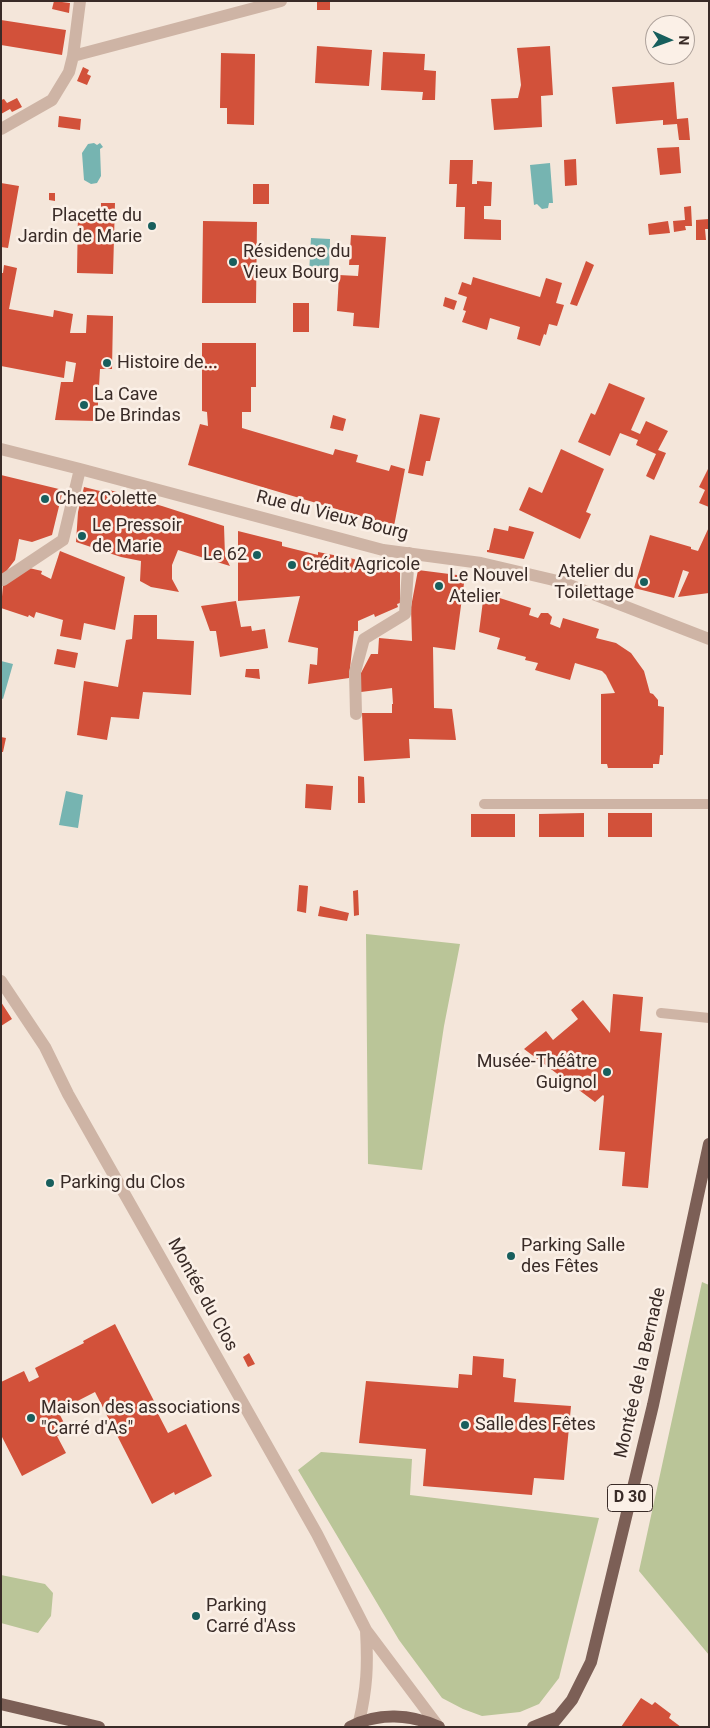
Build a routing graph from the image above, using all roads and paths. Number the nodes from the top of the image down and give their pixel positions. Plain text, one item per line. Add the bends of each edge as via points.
1 (80, 1) edge
2 (281, 1) edge
3 (73, 56) junction
4 (1, 129) edge
5 (1, 450) edge
6 (80, 468) junction
7 (409, 553) junction
8 (4, 580) dead end
9 (709, 639) edge
10 (356, 714) dead end
11 (484, 804) dead end
12 (709, 804) edge
13 (1, 981) edge
14 (661, 1013) dead end
15 (709, 1018) edge
16 (709, 1144) edge
17 (366, 1630) junction
18 (1, 1704) edge
19 (554, 1722) edge
20 (354, 1725) edge
21 (98, 1727) edge
22 (439, 1727) edge
23 (532, 1727) edge

1 - 3 street
2 - 3 street
3 - 4 street via 69,72 52,100
5 - 6 street, Rue du Vieux Bourg
6 - 7 street, Rue du Vieux Bourg via 383,550
6 - 8 street via 63,540
7 - 9 street, Rue du Vieux Bourg via 480,563 562,582
7 - 10 street via 405,614 364,639 355,672
11 - 12 lane
13 - 17 street, Montée du Clos via 46,1047 68,1094 317,1534
14 - 15 lane
16 - 19 main road, Montée de la Bernade / D 30 via 653,1405 591,1662 572,1700
17 - 20 street, Montée du Clos via 366,1692
17 - 22 street, Montée du Clos
18 - 21 main road
19 - 23 main road, Montée de la Bernade / D 30
20 - 22 main road via 390,1716 422,1719

